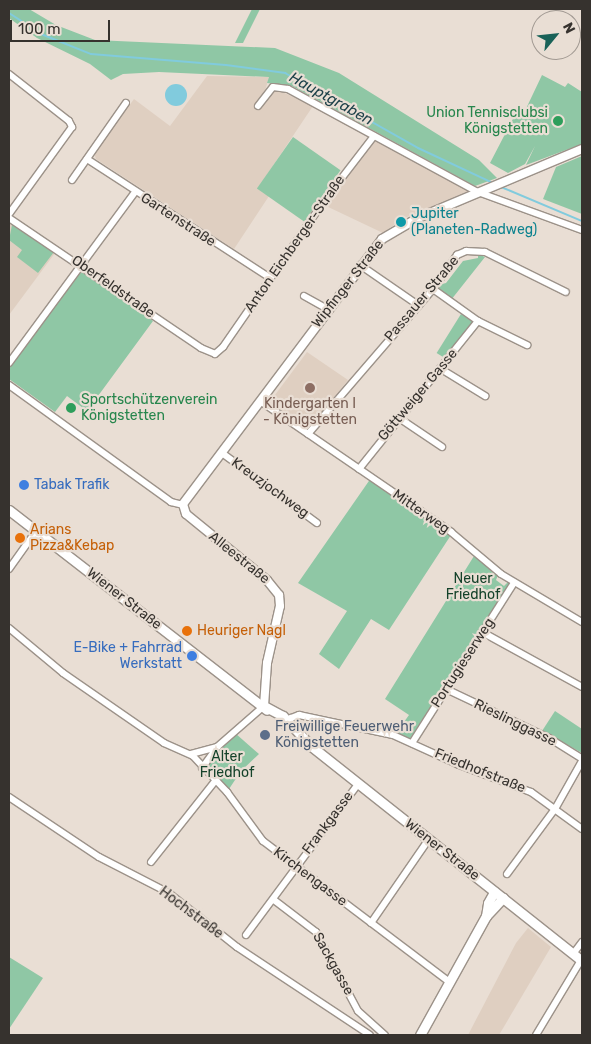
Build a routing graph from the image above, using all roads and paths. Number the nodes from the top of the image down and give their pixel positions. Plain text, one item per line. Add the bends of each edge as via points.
1 (9, 76) edge
2 (126, 103) dead end
3 (258, 106) dead end
4 (374, 136) junction
5 (582, 149) edge
6 (87, 159) junction
7 (72, 180) dead end
8 (479, 191) junction
9 (135, 192) junction
10 (9, 216) edge
11 (582, 230) edge
12 (82, 265) junction
13 (360, 265) junction
14 (270, 278) junction
15 (432, 289) junction
16 (566, 292) dead end
17 (304, 296) dead end
18 (418, 305) junction
19 (328, 309) junction
20 (478, 321) junction
21 (527, 345) dead end
22 (218, 353) joint
23 (9, 363) edge
24 (441, 369) junction
25 (9, 385) edge
26 (485, 396) dead end
27 (260, 401) junction
28 (400, 418) junction
29 (308, 434) junction
30 (442, 447) dead end
31 (222, 453) junction
32 (359, 469) junction
33 (183, 505) junction
34 (9, 510) edge
35 (317, 523) dead end
36 (36, 531) junction
37 (9, 569) edge
38 (514, 582) junction
39 (582, 622) edge
40 (9, 628) edge
41 (482, 632) junction
42 (582, 687) edge
43 (446, 689) junction
44 (264, 706) junction
45 (286, 723) junction
46 (412, 743) junction
47 (217, 747) junction
48 (191, 754) junction
49 (582, 760) edge
50 (202, 768) junction
51 (216, 780) junction
52 (358, 784) junction
53 (9, 797) edge
54 (554, 809) junction
55 (582, 829) edge
56 (429, 839) junction
57 (151, 862) dead end
58 (295, 867) junction
59 (507, 874) dead end
60 (494, 892) junction
61 (503, 898) junction
62 (274, 900) junction
63 (486, 916) junction
64 (371, 924) junction
65 (246, 935) dead end
66 (582, 942) edge
67 (573, 954) junction
68 (582, 960) edge
69 (448, 981) junction
70 (370, 1035) edge
71 (385, 1035) edge
72 (420, 1035) edge
73 (536, 1035) edge

1 - 10 street via 69,121 72,127
2 - 6 street
3 - 4 street via 273,87 288,89
4 - 8 street
4 - 14 street, Anton Eichberger-Straße
5 - 8 street, Wipfinger Straße
6 - 7 street
6 - 9 street, Gartenstraße
8 - 11 street
8 - 13 street, Wipfinger Straße via 398,228 378,243
9 - 12 street
9 - 14 street, Gartenstraße
10 - 12 street, Oberfeldstraße
12 - 22 street, Oberfeldstraße via 200,348
12 - 23 street
13 - 18 street
13 - 19 street, Wipfinger Straße
14 - 22 street, Anton Eichberger-Straße
15 - 16 street, Passauer Straße via 452,260 472,250 485,252
15 - 18 street, Passauer Straße
15 - 20 street
17 - 19 street
18 - 29 street, Passauer Straße
19 - 27 street, Wipfinger Straße
20 - 21 street
20 - 24 street, Göttweiger Gasse
24 - 26 street
24 - 28 street, Göttweiger Gasse
25 - 33 street via 171,502
27 - 29 street, Mitterweg
27 - 31 street, Wipfinger Straße
28 - 30 street
28 - 32 street, Göttweiger Gasse
29 - 32 street, Mitterweg
31 - 33 street, Wipfinger Straße
31 - 35 street, Kreuzjochweg
32 - 38 street, Mitterweg via 451,532
33 - 44 street, Alleestraße via 186,514 267,580 279,595 279,611 267,663
34 - 36 main road, Wiener Straße
36 - 37 street
36 - 44 main road, Wiener Straße
38 - 39 street, Mitterweg
38 - 41 street, Portugieserweg
40 - 48 street, Kirchengasse via 63,673 164,743
41 - 42 street
41 - 43 street, Portugieserweg
43 - 46 street, Portugieserweg
43 - 49 street, Rieslinggasse via 549,738
44 - 45 main road, Wiener Straße
44 - 47 street
45 - 46 street, Friedhofstraße via 299,715 369,728
45 - 52 main road, Wiener Straße
46 - 54 street, Friedhofstraße via 531,792
47 - 48 street
47 - 50 street
48 - 50 street, Kirchengasse
49 - 54 street
50 - 51 street, Kirchengasse
51 - 57 street
51 - 58 street, Kirchengasse via 255,832
52 - 56 main road, Wiener Straße
52 - 58 street, Frankgasse
53 - 70 street, Hochstraße via 106,861 169,892 236,947
54 - 55 street, Friedhofstraße
54 - 59 street
56 - 60 main road, Wiener Straße
56 - 64 street
58 - 62 street, Frankgasse
58 - 64 street, Kirchengasse
60 - 61 main road, Wiener Straße
60 - 63 main road
61 - 63 main road
61 - 67 main road, Wiener Straße
62 - 65 street, Frankgasse
62 - 71 street, Sackgasse via 316,932 358,1011
63 - 69 main road
64 - 69 street, Kirchengasse
66 - 67 street
67 - 68 main road, Wiener Straße
68 - 73 street
69 - 72 main road

